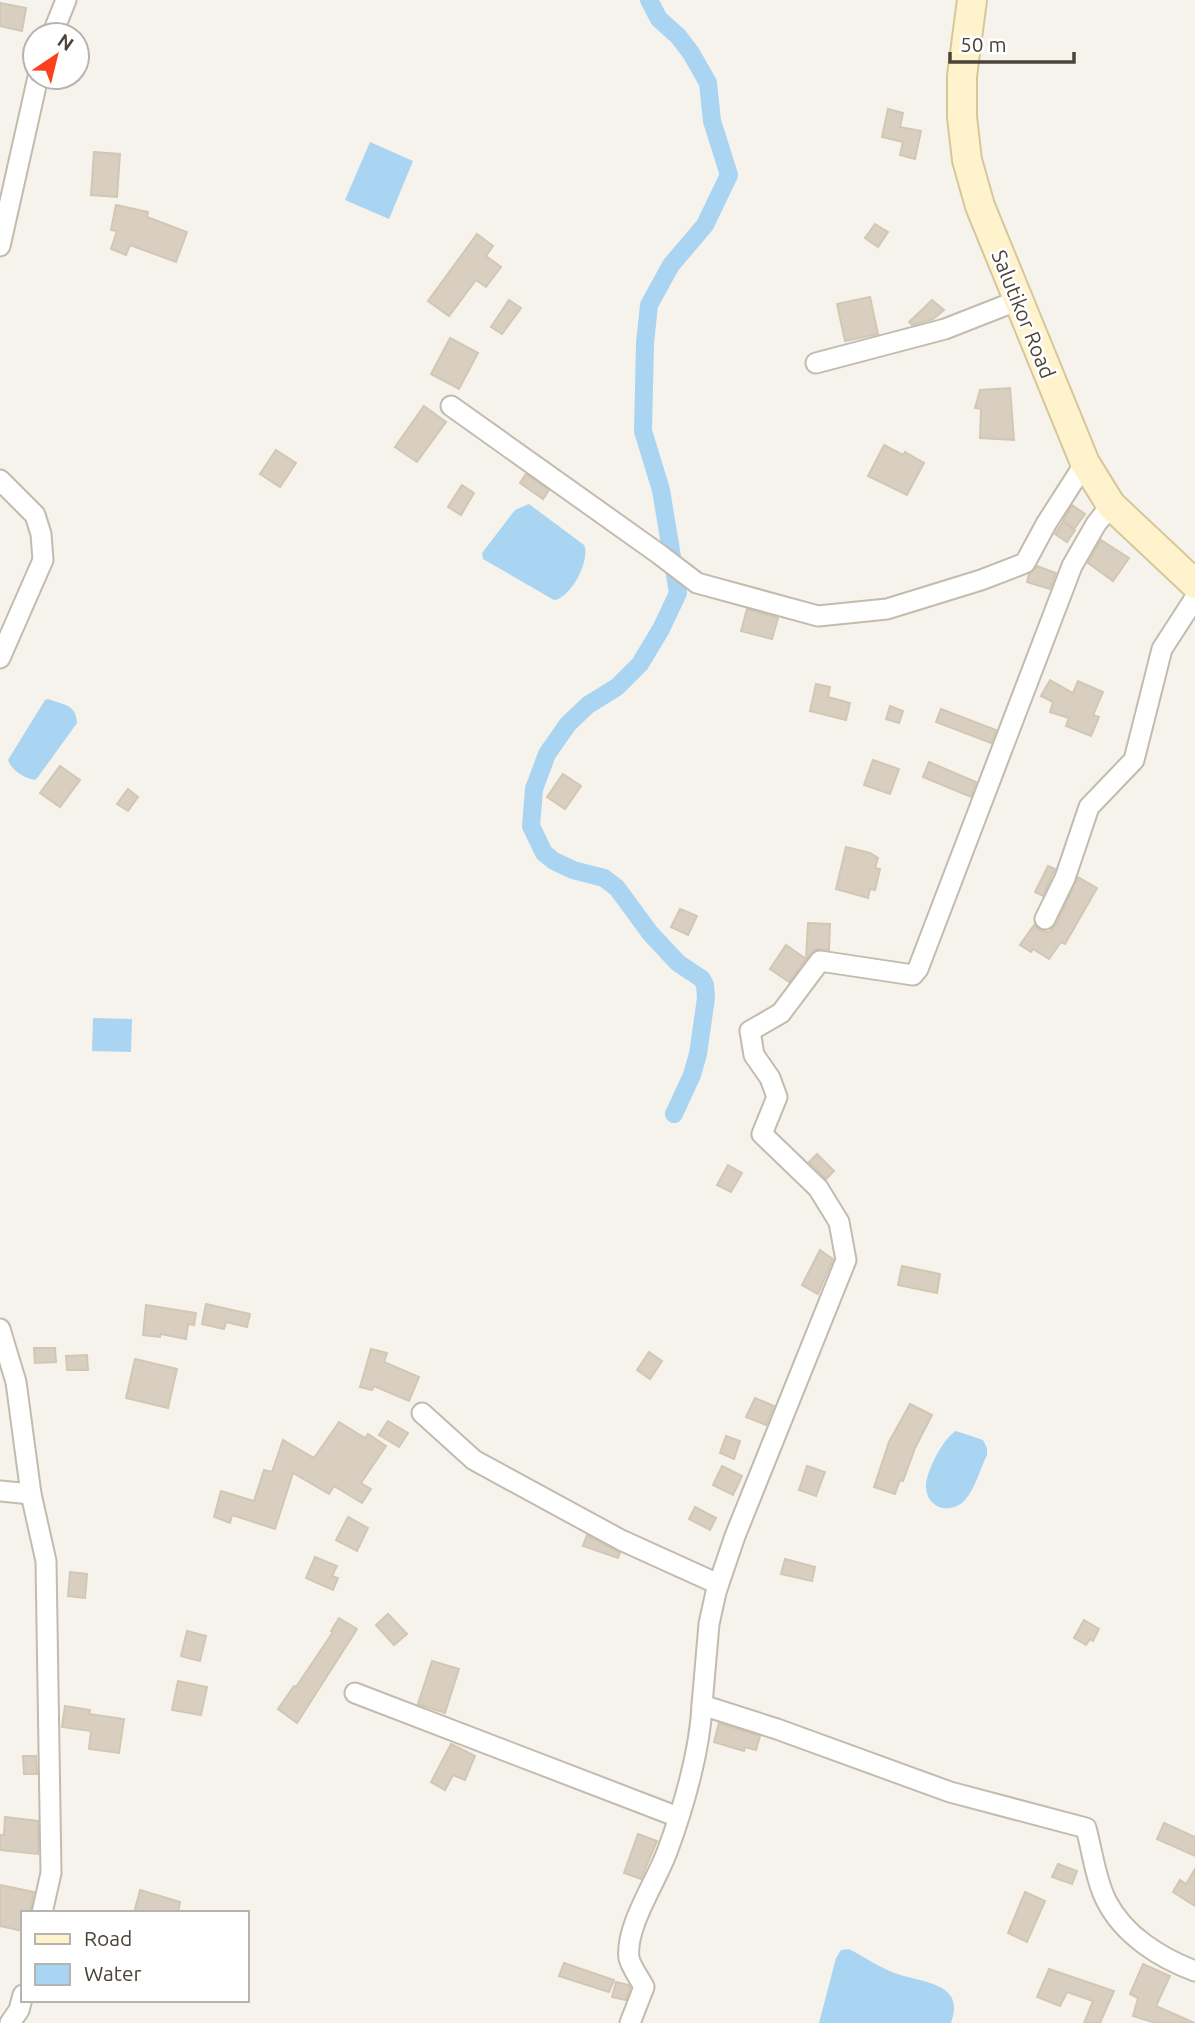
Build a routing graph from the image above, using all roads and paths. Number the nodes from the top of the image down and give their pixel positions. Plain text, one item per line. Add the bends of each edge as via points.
1 (66, 0) edge
2 (972, 0) edge
3 (58, 21) edge
4 (35, 91) edge
5 (0, 246) edge
6 (1019, 300) junction
7 (816, 363) dead end
8 (451, 406) dead end
9 (1085, 463) junction
10 (0, 480) edge
11 (1111, 505) junction
12 (1195, 584) edge
13 (1195, 598) edge
14 (0, 658) edge
15 (1045, 919) dead end
16 (0, 1329) edge
17 (8, 1382) edge
18 (422, 1413) dead end
19 (0, 1491) edge
20 (31, 1494) junction
21 (718, 1584) junction
22 (355, 1693) dead end
23 (702, 1705) junction
24 (678, 1817) junction
25 (42, 1911) edge
26 (1195, 1970) edge
27 (21, 2002) edge
28 (10, 2023) edge
29 (630, 2023) edge

1 - 3 street
2 - 6 main road, Salutikor Road via 962,76 967,160 980,206
4 - 5 street
6 - 7 street via 945,329
6 - 9 main road, Salutikor Road
8 - 9 street via 697,583 818,616 887,609 1025,563
9 - 11 main road, Salutikor Road
10 - 14 street via 35,515 43,560
11 - 12 main road, Salutikor Road
11 - 21 street via 1072,566 918,969 913,975 820,961 781,1013 750,1031 754,1055 771,1078 777,1097 762,1133 818,1188 839,1222 846,1260
13 - 15 street via 1163,649 1135,760 1089,807 1065,878
16 - 17 street
17 - 20 street
18 - 21 street via 474,1460 621,1540
19 - 20 street
20 - 25 street via 46,1561 51,1872
21 - 23 street via 709,1624
22 - 24 street
23 - 24 street via 701,1732
23 - 26 street via 950,1792 1086,1828 1106,1900 1125,1931 1177,1964
24 - 29 street via 633,1927 629,1959 644,1987
27 - 28 street

